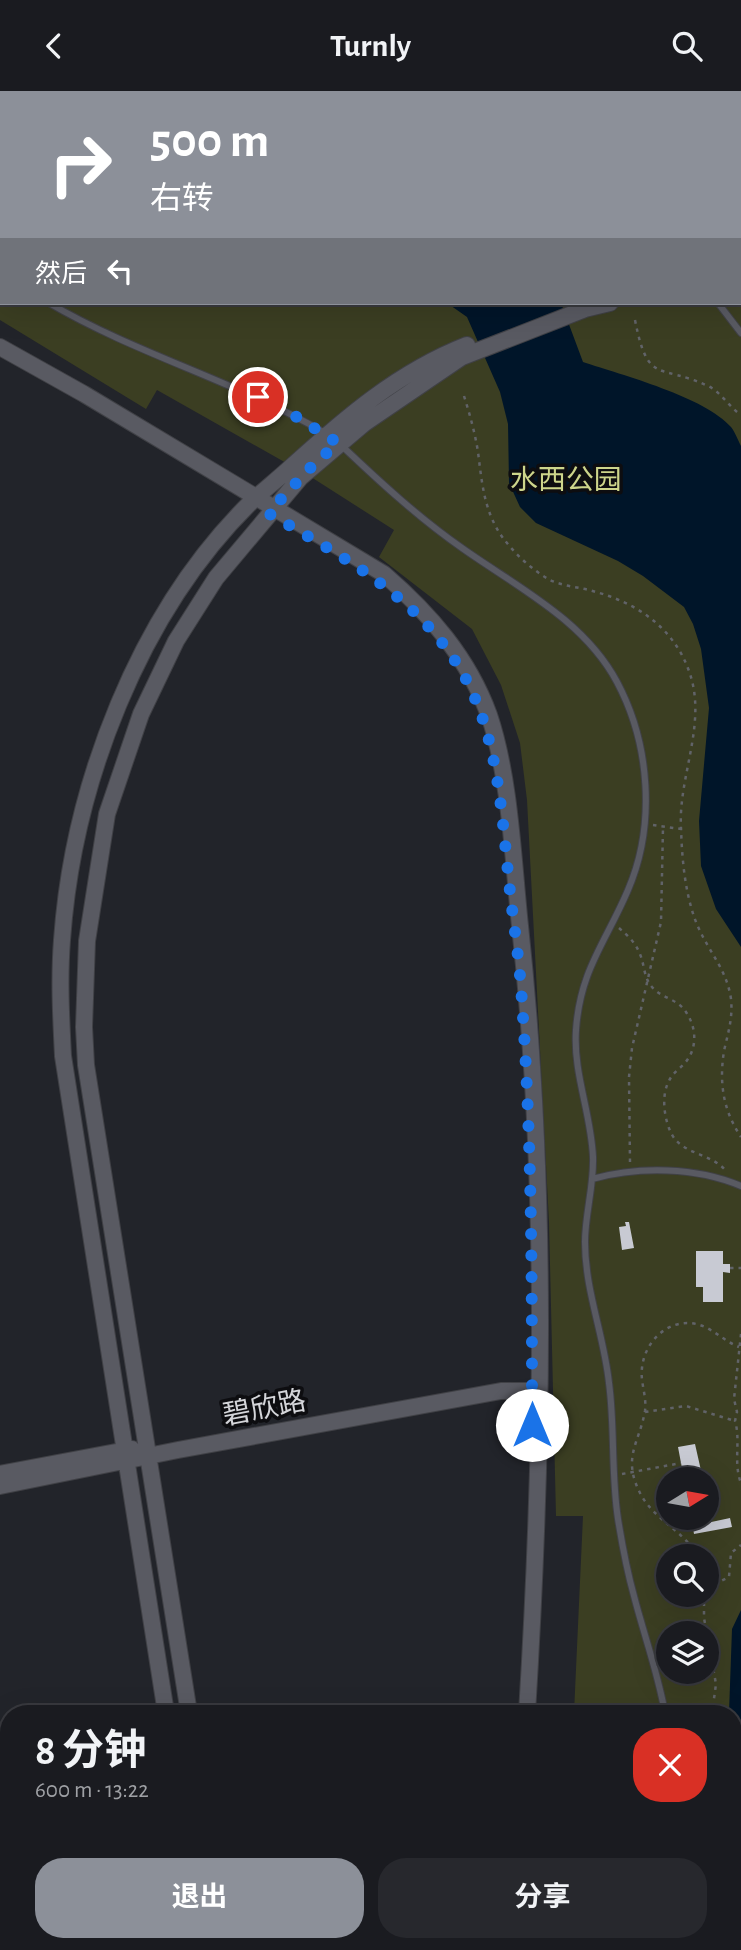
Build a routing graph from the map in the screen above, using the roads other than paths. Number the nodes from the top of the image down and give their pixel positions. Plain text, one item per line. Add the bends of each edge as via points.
1 (53, 305) edge
2 (720, 305) edge
3 (580, 306) edge
4 (741, 333) edge
5 (0, 347) edge
6 (0, 356) edge
7 (332, 438) junction
8 (254, 500) junction
9 (271, 510) junction
10 (592, 1179) junction
11 (741, 1186) edge
12 (535, 1387) junction
13 (149, 1452) junction
14 (125, 1456) junction
15 (0, 1474) edge
16 (0, 1486) edge
17 (165, 1705) edge
18 (188, 1705) edge
19 (520, 1705) edge
20 (528, 1705) edge
21 (664, 1705) edge

1 - 7 lane via 126,344 279,406
2 - 4 lane
3 - 7 main road via 427,362 391,384
5 - 8 main road
6 - 8 main road
7 - 8 main road
7 - 9 main road
7 - 10 lane via 401,501 531,592 591,646 616,679 635,725 643,751 644,824 639,853 629,890 582,985 578,1009 578,1075 590,1128
8 - 9 main road
8 - 14 main road via 199,563 143,652 93,774 68,891 60,973 63,1056
9 - 12 main road via 407,604 459,667 484,721 497,785 522,1001
9 - 13 main road via 195,608 141,714 107,814 92,898 84,987 86,1065
10 - 11 lane via 631,1172 701,1175
10 - 21 lane via 586,1266 609,1380 618,1517
12 - 13 main road, 碧欣路
12 - 19 main road
12 - 20 main road via 537,1557
13 - 14 main road, 碧欣路
13 - 18 main road
14 - 15 main road, 碧欣路
14 - 16 main road, 碧欣路
14 - 17 main road

